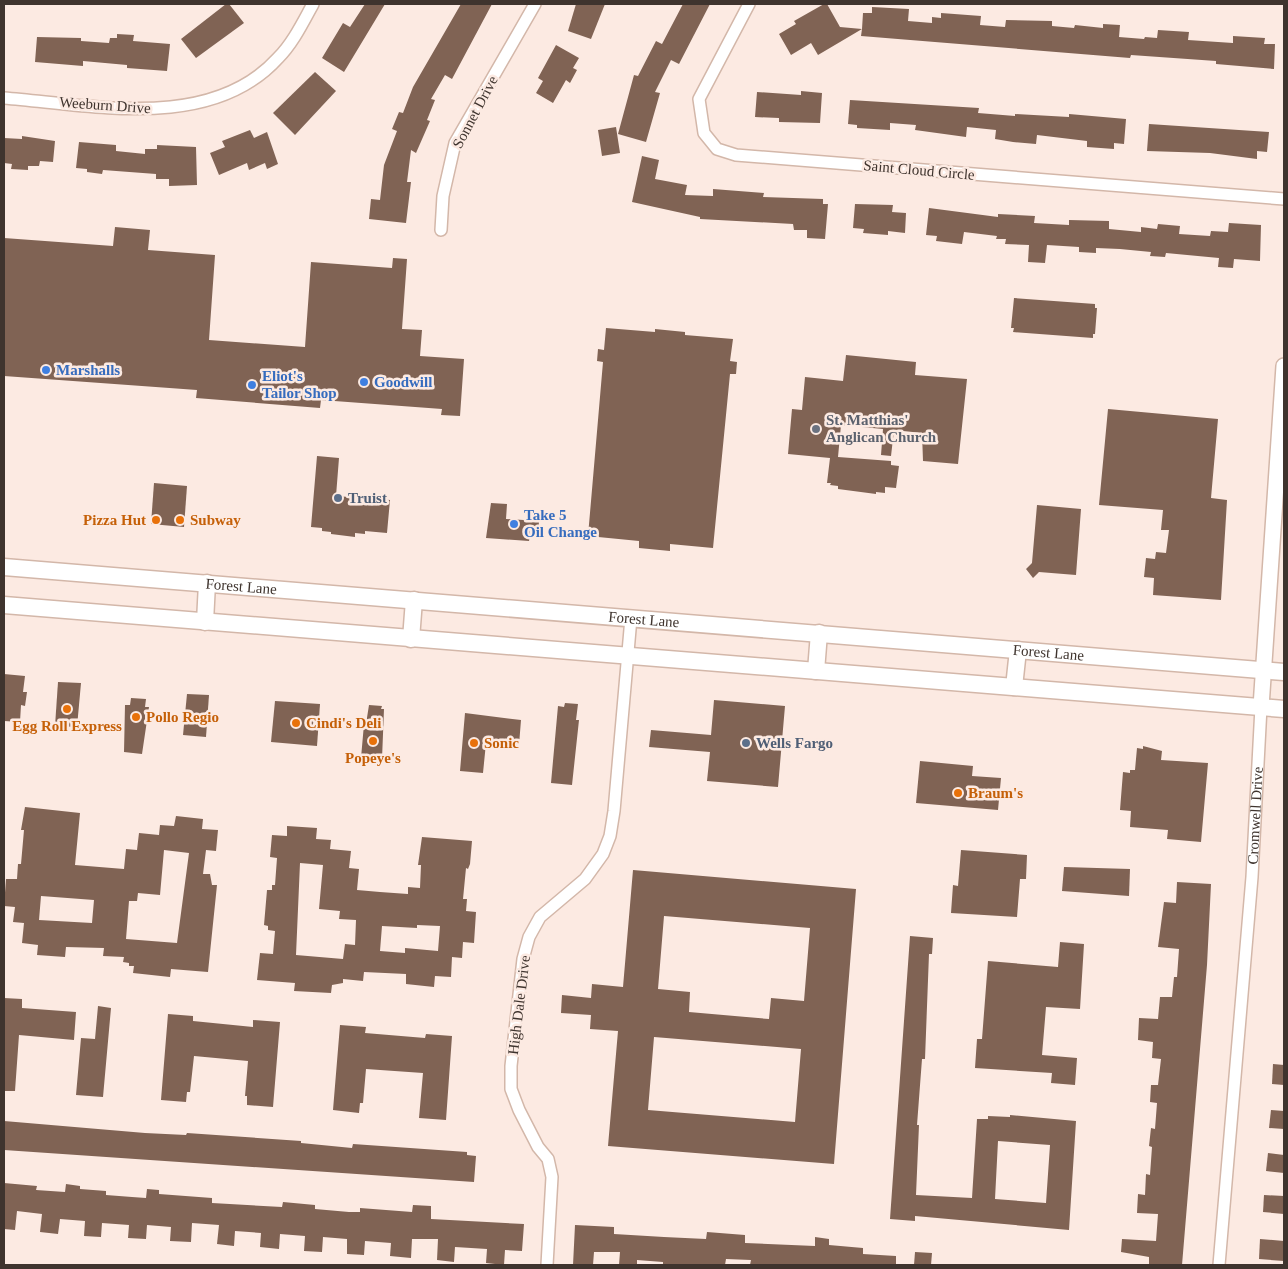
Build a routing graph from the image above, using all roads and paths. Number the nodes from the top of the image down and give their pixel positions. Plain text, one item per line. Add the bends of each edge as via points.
1 (313, 4) edge
2 (535, 4) edge
3 (749, 4) edge
4 (4, 98) edge
5 (1284, 199) edge
6 (441, 230) dead end
7 (1284, 366) edge
8 (4, 567) edge
9 (207, 582) junction
10 (414, 600) junction
11 (4, 605) edge
12 (632, 618) junction
13 (205, 622) junction
14 (819, 633) junction
15 (411, 638) junction
16 (1018, 650) junction
17 (629, 656) junction
18 (1262, 670) junction
19 (816, 671) junction
20 (1284, 672) edge
21 (1014, 687) junction
22 (1260, 707) junction
23 (1284, 709) edge
24 (547, 1265) edge
25 (1219, 1265) edge

1 - 4 street, Weeburn Drive via 278,58 238,88 212,100 154,110
2 - 6 street, Sonnet Drive via 455,143 443,196
3 - 5 street, Saint Cloud Circle via 698,100 704,134 717,149 745,156
7 - 18 street, Cromwell Drive
8 - 9 main road, Forest Lane
9 - 10 main road, Forest Lane
9 - 13 main road
10 - 12 main road, Forest Lane
10 - 15 main road
11 - 13 main road
12 - 14 main road, Forest Lane
12 - 17 street, High Dale Drive
13 - 15 main road
14 - 16 main road, Forest Lane
14 - 19 main road
15 - 17 main road
16 - 18 main road, Forest Lane
16 - 21 main road
17 - 19 main road
17 - 24 street, High Dale Drive via 610,836 603,854 585,879 540,917 529,937 523,959 511,1066 512,1089 538,1147 548,1159 552,1177
18 - 20 main road, Forest Lane
18 - 22 street, Cromwell Drive
19 - 21 main road
21 - 22 main road
22 - 23 main road
22 - 25 street, Cromwell Drive via 1252,877

